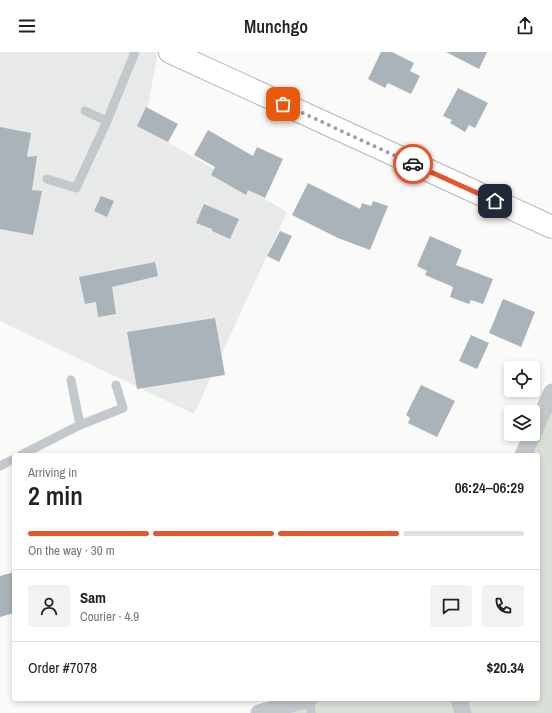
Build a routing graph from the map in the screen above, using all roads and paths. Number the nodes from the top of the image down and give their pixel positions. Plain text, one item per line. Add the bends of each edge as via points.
1 (135, 52) edge
2 (170, 52) edge
3 (85, 112) dead end
4 (107, 121) junction
5 (47, 179) dead end
6 (552, 227) edge
7 (71, 380) dead end
8 (116, 385) dead end
9 (552, 392) edge
10 (540, 419) edge
11 (80, 426) junction
12 (530, 441) edge
13 (25, 453) edge
14 (524, 453) edge
15 (12, 460) edge
16 (0, 466) edge
17 (302, 701) edge
18 (309, 701) edge
19 (460, 701) edge
20 (259, 713) edge
21 (311, 713) edge
22 (463, 713) edge

1 - 4 lane
2 - 6 street
3 - 4 lane
4 - 5 lane via 76,188
7 - 11 lane
8 - 11 lane via 123,408
9 - 10 street
11 - 13 lane
12 - 14 street
15 - 16 lane
17 - 20 street
18 - 21 lane
19 - 22 street

